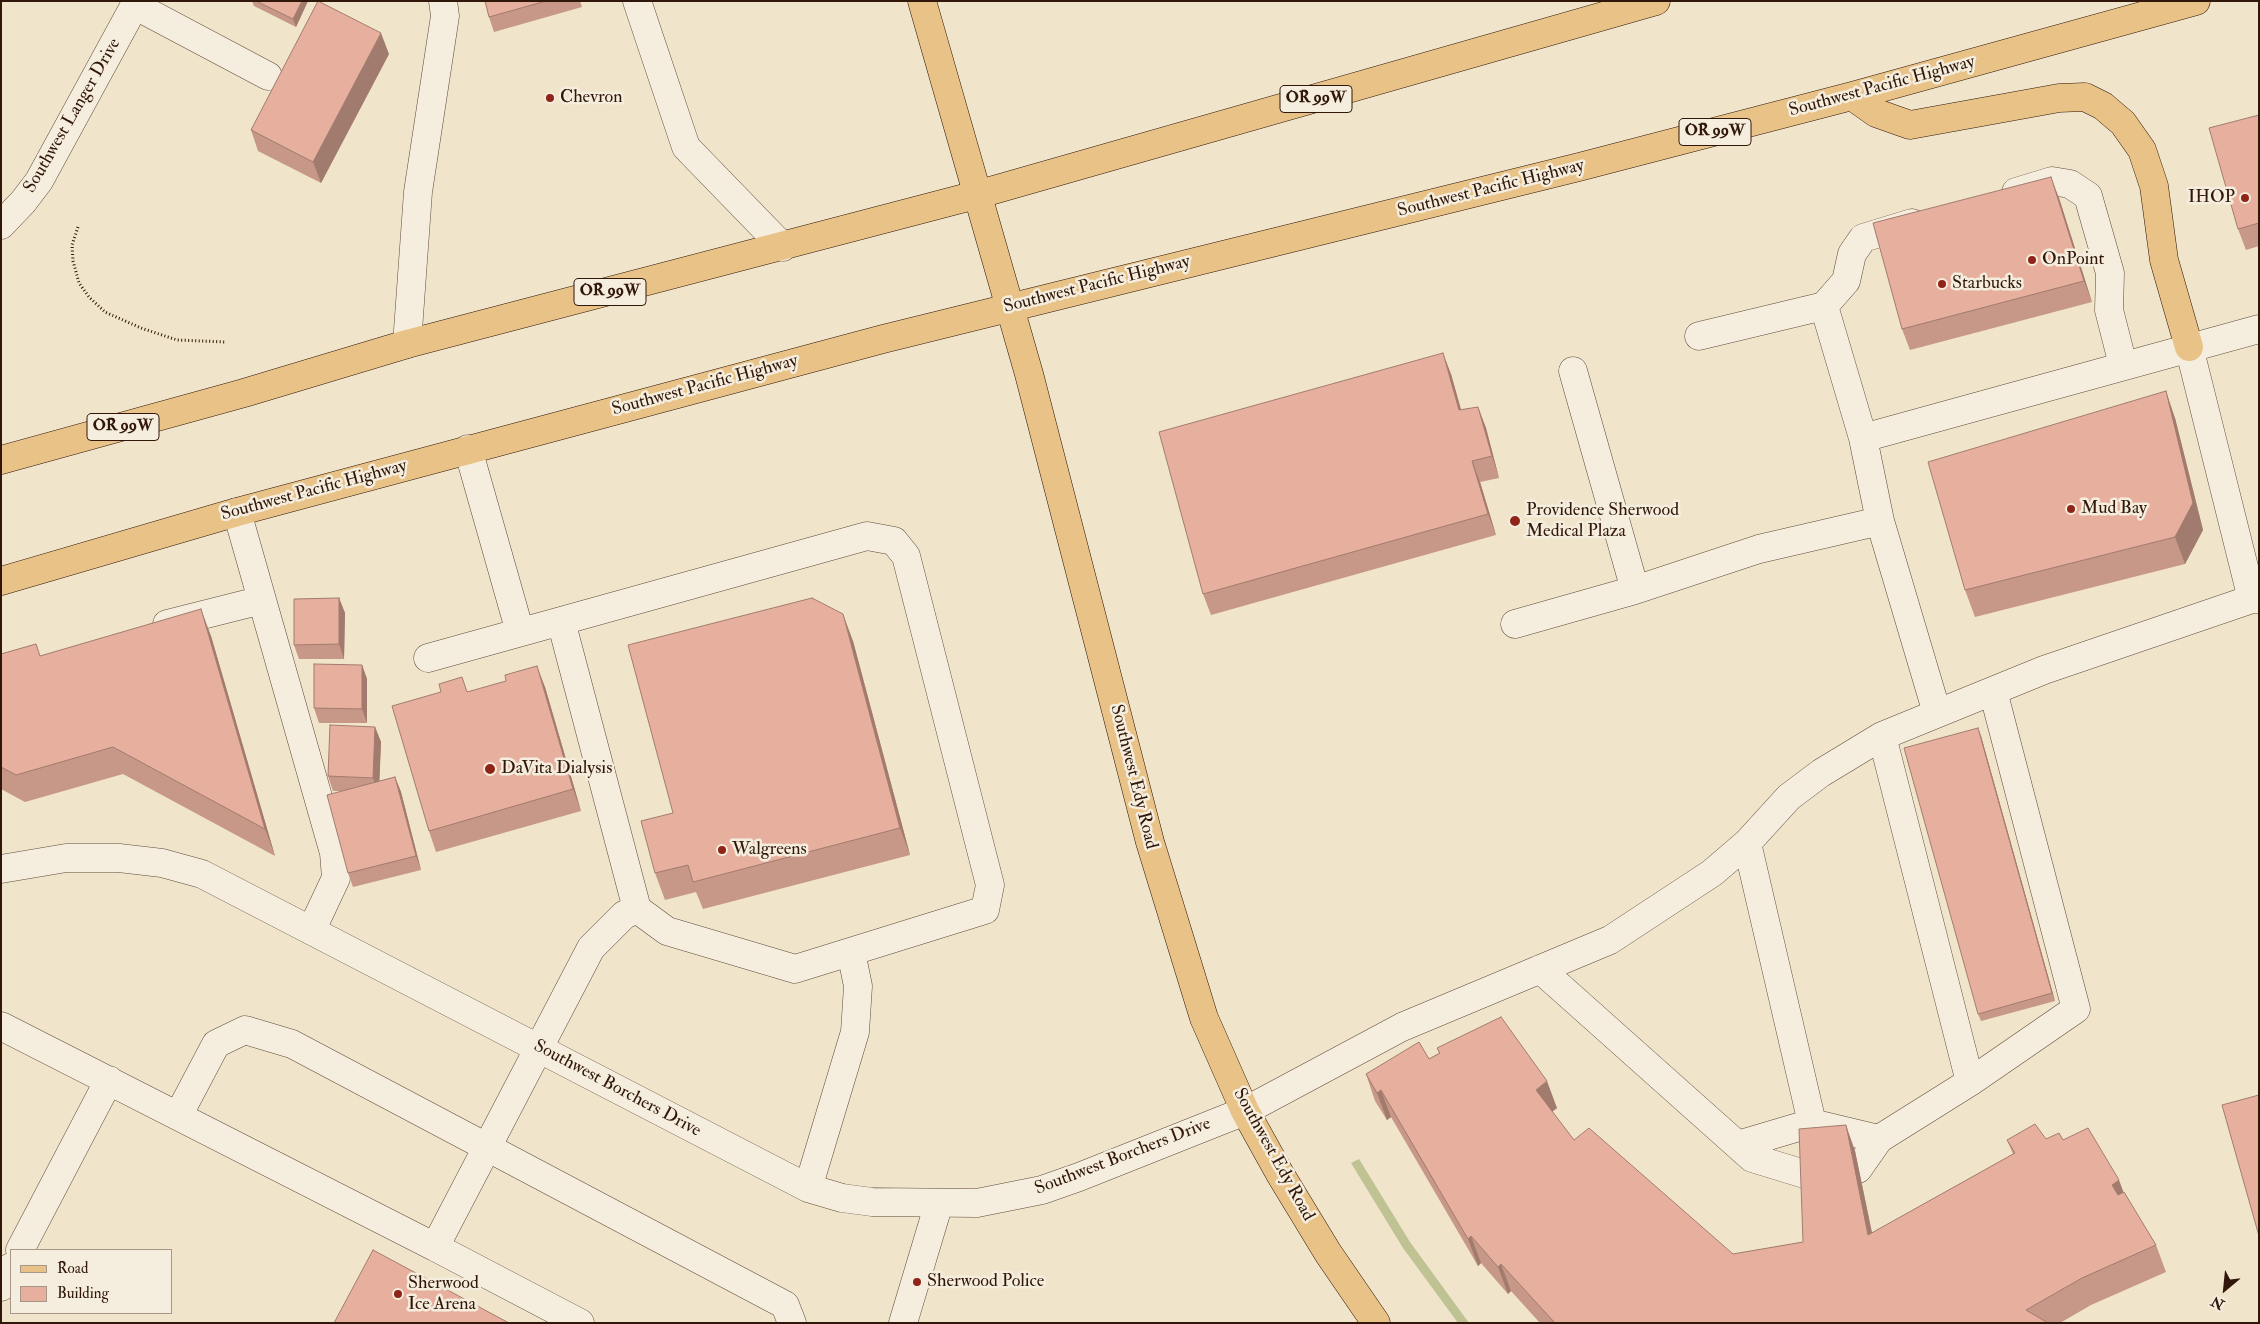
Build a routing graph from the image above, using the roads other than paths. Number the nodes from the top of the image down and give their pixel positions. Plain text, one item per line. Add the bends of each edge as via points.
1 (443, 1) edge
2 (637, 1) edge
3 (922, 1) edge
4 (1656, 1) edge
5 (2196, 1) edge
6 (136, 3) edge
7 (268, 76) dead end
8 (1852, 96) junction
9 (976, 196) junction
10 (1995, 198) edge
11 (1939, 215) edge
12 (1, 225) edge
13 (783, 247) junction
14 (1824, 306) junction
15 (1009, 307) junction
16 (2259, 329) edge
17 (1699, 336) dead end
18 (407, 344) junction
19 (2189, 347) junction
20 (2123, 365) junction
21 (1573, 371) dead end
22 (1863, 438) junction
23 (468, 449) junction
24 (1, 460) edge
25 (237, 512) junction
26 (1880, 521) junction
27 (1, 581) edge
28 (1635, 590) junction
29 (2255, 599) edge
30 (262, 600) junction
31 (561, 621) junction
32 (1515, 624) dead end
33 (146, 630) edge
34 (520, 632) junction
35 (428, 658) dead end
36 (1993, 691) junction
37 (1937, 713) junction
38 (1882, 736) junction
39 (1747, 843) junction
40 (1, 868) edge
41 (637, 909) junction
42 (312, 929) junction
43 (851, 952) junction
44 (1540, 969) junction
45 (1, 1026) edge
46 (540, 1049) junction
47 (109, 1080) junction
48 (1970, 1082) junction
49 (1245, 1111) junction
50 (178, 1116) junction
51 (1812, 1123) junction
52 (1879, 1139) junction
53 (1738, 1145) junction
54 (488, 1147) junction
55 (1858, 1169) dead end
56 (1810, 1176) edge
57 (808, 1188) junction
58 (939, 1203) junction
59 (435, 1247) junction
60 (21, 1249) edge
61 (10, 1269) edge
62 (1, 1287) edge
63 (580, 1323) edge
64 (792, 1323) edge
65 (903, 1323) edge
66 (1376, 1323) edge

1 - 18 street via 446,16 418,192
2 - 13 street via 686,147
3 - 9 main road, Southwest Edy Road
4 - 9 main road, OR 99W
5 - 8 main road, Southwest Pacific Highway / OR 99W
6 - 7 street
6 - 12 street, Southwest Langer Drive via 39,181
8 - 15 main road, Southwest Pacific Highway / OR 99W via 1579,167
8 - 19 main road via 1876,113 1910,125 2059,98 2085,97 2102,106 2123,123 2142,150 2154,186 2164,260
9 - 13 main road, OR 99W
9 - 15 main road, Southwest Edy Road
10 - 20 street via 2052,181 2070,184 2088,196 2110,273 2109,310
11 - 14 street via 1864,238 1852,254 1846,281
13 - 18 main road, OR 99W
14 - 17 street
14 - 22 street
15 - 23 main road, Southwest Pacific Highway / OR 99W
15 - 49 main road, Southwest Edy Road via 1168,910 1204,1018
16 - 19 street
18 - 24 main road, OR 99W
19 - 20 street
19 - 29 street
20 - 22 street
21 - 28 street
22 - 26 street
23 - 25 main road, Southwest Pacific Highway / OR 99W
23 - 34 street
25 - 27 main road, Southwest Pacific Highway / OR 99W
25 - 30 street
26 - 28 street via 1759,549
26 - 37 street
28 - 32 street
29 - 36 street, Southwest Borchers Drive via 2044,670
30 - 33 street
30 - 42 street via 334,853 336,878
31 - 34 street
31 - 41 street
31 - 43 street via 866,536 894,540 906,556 990,885 985,910
34 - 35 street
36 - 37 street, Southwest Borchers Drive
36 - 48 street via 2076,1010
37 - 38 street, Southwest Borchers Drive
38 - 39 street, Southwest Borchers Drive via 1821,773 1789,797
38 - 48 street
39 - 44 street, Southwest Borchers Drive via 1700,882 1610,940
39 - 51 street
40 - 42 street, Southwest Borchers Drive via 66,858 119,858 162,863 202,874
41 - 43 street via 667,931 795,969
41 - 46 street via 624,915 592,948
42 - 46 street, Southwest Borchers Drive
43 - 57 street via 858,986 855,1032
44 - 49 street, Southwest Borchers Drive via 1402,1027
44 - 53 street
45 - 47 street
46 - 54 street
46 - 57 street, Southwest Borchers Drive
47 - 50 street
47 - 60 street
48 - 52 street
49 - 58 street, Southwest Borchers Drive via 1042,1190 977,1203
49 - 66 main road, Southwest Edy Road via 1328,1253
50 - 54 street via 216,1044 245,1030 292,1044
50 - 59 street
51 - 52 street
51 - 53 street
52 - 55 street
53 - 56 street via 1752,1158
54 - 59 street
54 - 64 street via 785,1305
57 - 58 street, Southwest Borchers Drive via 842,1198 872,1202
58 - 65 street
59 - 63 street
61 - 62 street

